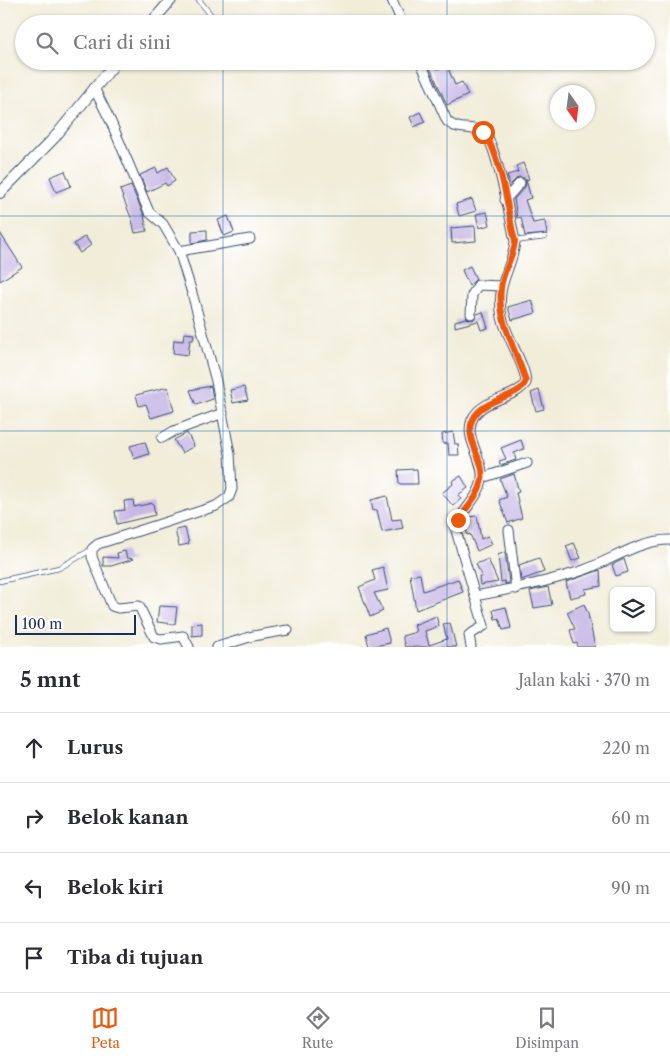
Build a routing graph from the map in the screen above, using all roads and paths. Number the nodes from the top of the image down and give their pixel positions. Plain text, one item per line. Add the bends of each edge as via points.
1 (171, 0) edge
2 (199, 0) edge
3 (392, 0) edge
4 (158, 15) edge
5 (212, 15) edge
6 (399, 15) edge
7 (109, 70) edge
8 (424, 70) edge
9 (94, 88) junction
10 (520, 184) dead end
11 (0, 193) edge
12 (505, 200) junction
13 (544, 237) dead end
14 (250, 239) dead end
15 (515, 241) junction
16 (179, 251) junction
17 (501, 286) junction
18 (471, 314) dead end
19 (222, 413) junction
20 (162, 438) dead end
21 (527, 463) dead end
22 (482, 478) junction
23 (509, 530) dead end
24 (670, 540) edge
25 (92, 549) junction
26 (0, 581) edge
27 (516, 589) junction
28 (475, 596) junction
29 (288, 630) dead end
30 (189, 647) edge
31 (217, 647) edge
32 (471, 647) edge

1 - 4 street
2 - 5 lane
3 - 6 street
7 - 9 street
8 - 12 street via 447,121 454,128 483,132 488,138 500,172
9 - 11 street via 54,138
9 - 16 street via 149,212 163,224
10 - 12 street
12 - 15 street
13 - 15 lane
14 - 16 street
15 - 17 street
16 - 19 street
17 - 18 street via 478,285 472,295
17 - 22 street via 502,315 526,381 520,389 485,405 473,418 470,433
19 - 20 street
19 - 25 street via 230,454 232,489 225,502 98,544
21 - 22 street
22 - 28 street via 474,498 455,526
23 - 27 street
24 - 27 street via 633,548 592,567
25 - 26 lane via 59,568
25 - 30 street via 92,557 112,606 139,606 154,637 183,636
27 - 28 street
28 - 32 street via 484,626 469,635
29 - 31 street

